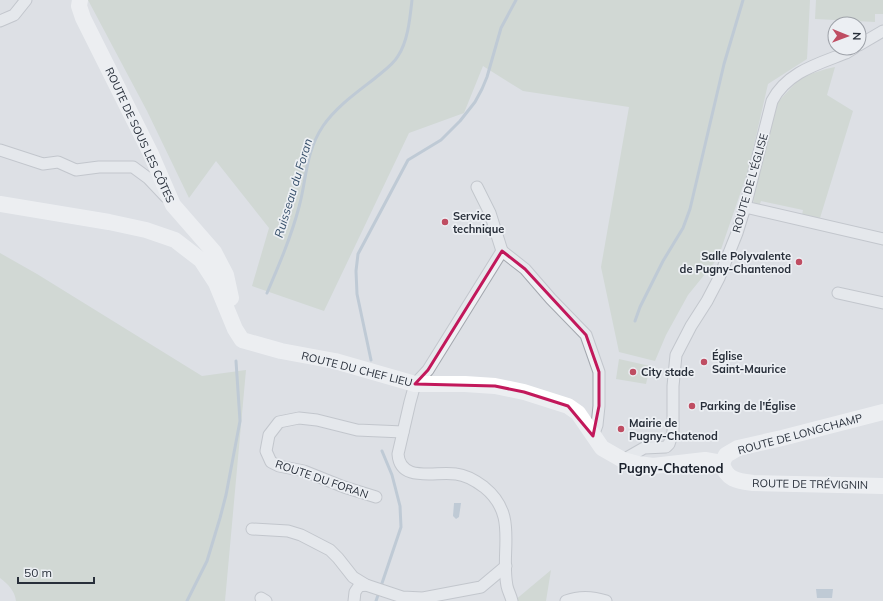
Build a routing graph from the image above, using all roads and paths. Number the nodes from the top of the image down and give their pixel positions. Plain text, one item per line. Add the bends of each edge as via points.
1 (26, 0) edge
2 (78, 2) edge
3 (0, 21) edge
4 (883, 31) edge
5 (867, 40) edge
6 (838, 56) edge
7 (0, 150) edge
8 (477, 187) dead end
9 (0, 204) edge
10 (173, 205) junction
11 (745, 207) junction
12 (883, 239) edge
13 (502, 251) junction
14 (838, 293) dead end
15 (883, 303) edge
16 (235, 329) junction
17 (415, 384) junction
18 (883, 412) edge
19 (403, 432) junction
20 (593, 436) junction
21 (623, 460) junction
22 (722, 463) junction
23 (883, 486) edge
24 (376, 497) dead end
25 (252, 529) dead end
26 (506, 566) junction
27 (370, 586) junction
28 (354, 601) edge
29 (512, 601) edge
30 (566, 601) edge
31 (606, 601) edge

1 - 3 street via 14,15
2 - 10 street, ROUTE DE SOUS LES CÔTES via 83,18 150,152
4 - 5 street
6 - 11 street, ROUTE DE L'ÉGLISE via 796,74 776,94 772,101
7 - 10 street via 43,164 58,162 76,170 133,166
8 - 13 street via 490,213
9 - 16 street via 110,222 175,240 201,260 216,283
10 - 16 street, ROUTE DE SOUS LES CÔTES via 214,252 226,275
11 - 12 street
11 - 21 street, ROUTE DE L'ÉGLISE via 719,278 676,355 672,439 666,447 644,448
13 - 17 street via 428,370
13 - 20 street via 525,269 586,335 599,372 599,406
14 - 15 street
16 - 17 street, ROUTE DU CHEF LIEU via 242,340 281,351 335,361
17 - 19 street
17 - 20 street, ROUTE DU CHEF LIEU via 495,386 524,392 568,406 578,414
18 - 22 street, ROUTE DE LONGCHAMP via 738,448 726,455
19 - 24 street, ROUTE DU FORAN via 357,430 299,418 279,422 269,435 266,451 271,462
19 - 26 street via 399,460 410,473 463,476 483,486 500,504 507,529
20 - 21 street via 602,448
21 - 22 street via 653,466 705,460
22 - 23 street, ROUTE DE TRÉVIGNIN via 730,477 753,483
25 - 27 street via 288,531 317,543 330,550 353,577
26 - 27 street via 481,587 423,598 402,597
26 - 29 street via 507,586
27 - 28 street via 359,586
30 - 31 street via 591,598

